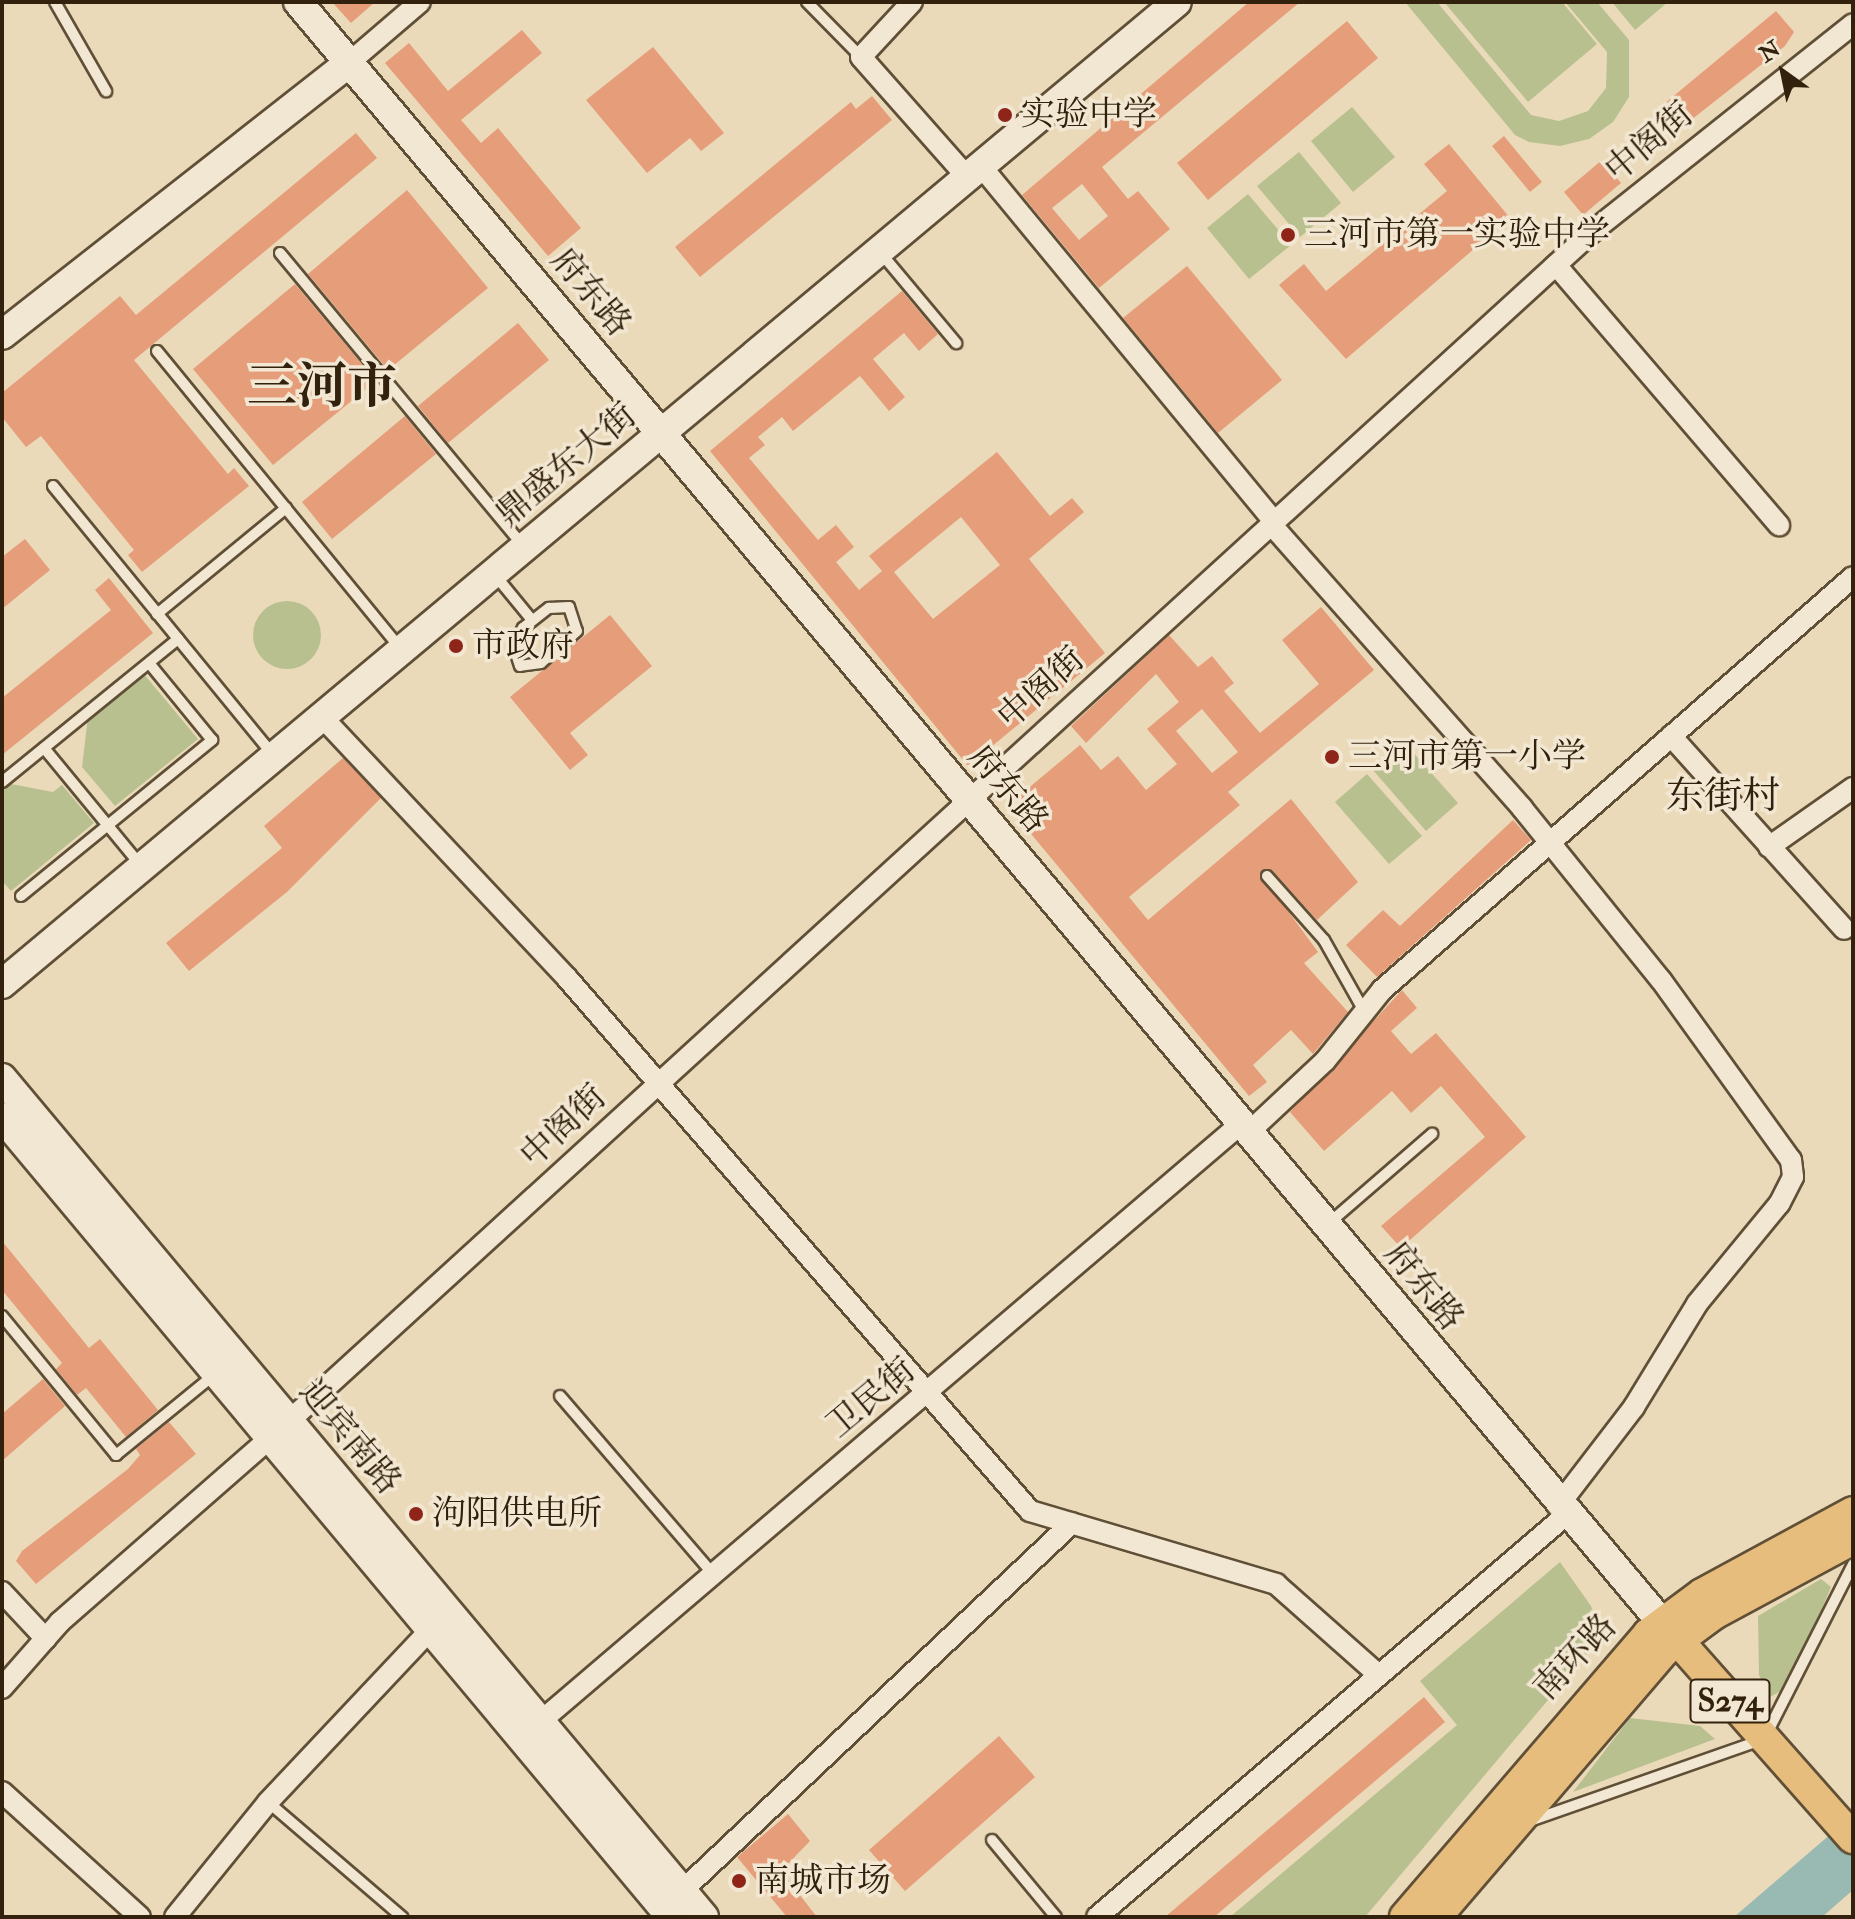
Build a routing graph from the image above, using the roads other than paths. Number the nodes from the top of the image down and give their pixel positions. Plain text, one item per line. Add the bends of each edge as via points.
1 (55, 2) edge
2 (298, 2) edge
3 (420, 2) edge
4 (807, 2) edge
5 (912, 2) edge
6 (1177, 2) edge
7 (1853, 24) edge
8 (861, 57) junction
9 (350, 62) junction
10 (106, 91) dead end
11 (974, 172) junction
12 (879, 251) junction
13 (280, 253) dead end
14 (1556, 265) junction
15 (2, 335) edge
16 (956, 343) dead end
17 (157, 351) dead end
18 (662, 432) junction
19 (53, 486) dead end
20 (286, 508) junction
21 (1272, 522) junction
22 (1779, 525) dead end
23 (524, 547) junction
24 (494, 573) junction
25 (1853, 577) edge
26 (157, 614) junction
27 (532, 620) junction
28 (178, 639) junction
29 (402, 650) junction
30 (149, 663) junction
31 (322, 717) junction
32 (1671, 736) junction
33 (44, 748) junction
34 (274, 757) junction
35 (2, 782) edge
36 (1853, 788) edge
37 (968, 797) junction
38 (107, 825) junction
39 (1551, 843) junction
40 (1769, 847) junction
41 (142, 867) junction
42 (1267, 876) dead end
43 (21, 896) dead end
44 (1844, 929) dead end
45 (2, 984) edge
46 (1364, 1011) junction
47 (2, 1078) edge
48 (657, 1083) junction
49 (2, 1117) edge
50 (1246, 1128) junction
51 (1432, 1134) dead end
52 (1327, 1224) junction
53 (2, 1316) edge
54 (217, 1373) junction
55 (925, 1393) junction
56 (560, 1396) dead end
57 (280, 1429) junction
58 (1562, 1511) junction
59 (1853, 1512) edge
60 (1072, 1523) junction
61 (1853, 1539) edge
62 (1853, 1564) edge
63 (713, 1574) junction
64 (2, 1592) edge
65 (431, 1629) junction
66 (1669, 1631) junction
67 (46, 1639) junction
68 (1379, 1675) junction
69 (2, 1688) edge
70 (541, 1721) junction
71 (1764, 1739) junction
72 (2, 1792) edge
73 (268, 1802) junction
74 (1509, 1828) junction
75 (1853, 1838) edge
76 (992, 1840) dead end
77 (677, 1904) edge
78 (140, 1917) edge
79 (175, 1917) edge
80 (402, 1917) edge
81 (704, 1917) edge
82 (1056, 1917) edge
83 (1097, 1917) edge
84 (1405, 1917) edge
85 (1436, 1917) edge

1 - 10 lane
2 - 9 main road, 府东路
3 - 9 street
4 - 8 lane
5 - 8 street
6 - 11 main road, 鼎盛东大街
7 - 14 street, 中阁街 via 1699,141
8 - 11 street
9 - 15 main road
9 - 18 main road, 府东路
11 - 12 main road, 鼎盛东大街
11 - 21 street
12 - 16 lane
12 - 18 main road, 鼎盛东大街
13 - 23 lane
14 - 21 street, 中阁街
14 - 22 street
17 - 20 lane
18 - 23 main road, 鼎盛东大街
18 - 37 main road, 府东路
19 - 26 lane
20 - 26 lane
20 - 29 lane
21 - 37 street, 中阁街
21 - 39 street
23 - 24 main road, 鼎盛东大街
24 - 27 lane
24 - 29 main road, 鼎盛东大街
25 - 32 street, 卫民街
26 - 28 lane
27 - 27 lane via 563,605 579,624 528,670 514,647
28 - 30 lane
28 - 34 lane
29 - 31 main road, 鼎盛东大街
30 - 33 lane
30 - 38 lane via 212,740
31 - 34 main road, 鼎盛东大街
31 - 48 street
32 - 39 street, 卫民街
32 - 40 street
33 - 35 lane
33 - 38 lane
34 - 41 main road, 鼎盛东大街
36 - 40 street
37 - 48 street, 中阁街
37 - 50 main road, 府东路
38 - 41 lane
38 - 43 lane
39 - 46 street, 卫民街
39 - 58 street via 1782,1143 1793,1177 1752,1244 1697,1304
40 - 44 street
41 - 45 main road, 鼎盛东大街
42 - 46 lane via 1324,940
46 - 50 street, 卫民街 via 1325,1061
47 - 57 main road, 迎宾南路
48 - 55 street
48 - 57 street, 中阁街
49 - 54 main road, 迎宾南路
50 - 52 main road, 府东路
50 - 55 street, 卫民街
51 - 52 lane
52 - 58 main road, 府东路
53 - 54 lane via 116,1455
54 - 57 main road, 迎宾南路
55 - 60 street via 1030,1511
55 - 63 street, 卫民街
56 - 63 lane
57 - 65 main road, 迎宾南路
57 - 67 street, 中阁街
57 - 70 main road, 迎宾南路
58 - 66 main road, 府东路
58 - 68 street
59 - 66 main road, 南环路
60 - 68 street via 1283,1587
60 - 77 street
61 - 66 main road, 南环路
62 - 71 lane
63 - 70 street, 卫民街
64 - 67 street
65 - 73 street
65 - 77 main road, 迎宾南路
66 - 71 main road, S274
66 - 74 main road, 南环路
66 - 84 main road, 南环路 via 1570,1717
67 - 69 street, 中阁街
68 - 83 street
70 - 77 main road, 迎宾南路
71 - 74 lane
71 - 75 main road, S274
72 - 78 street
73 - 79 street
73 - 80 lane
74 - 85 main road, 南环路
76 - 82 lane
77 - 81 main road, 迎宾南路

